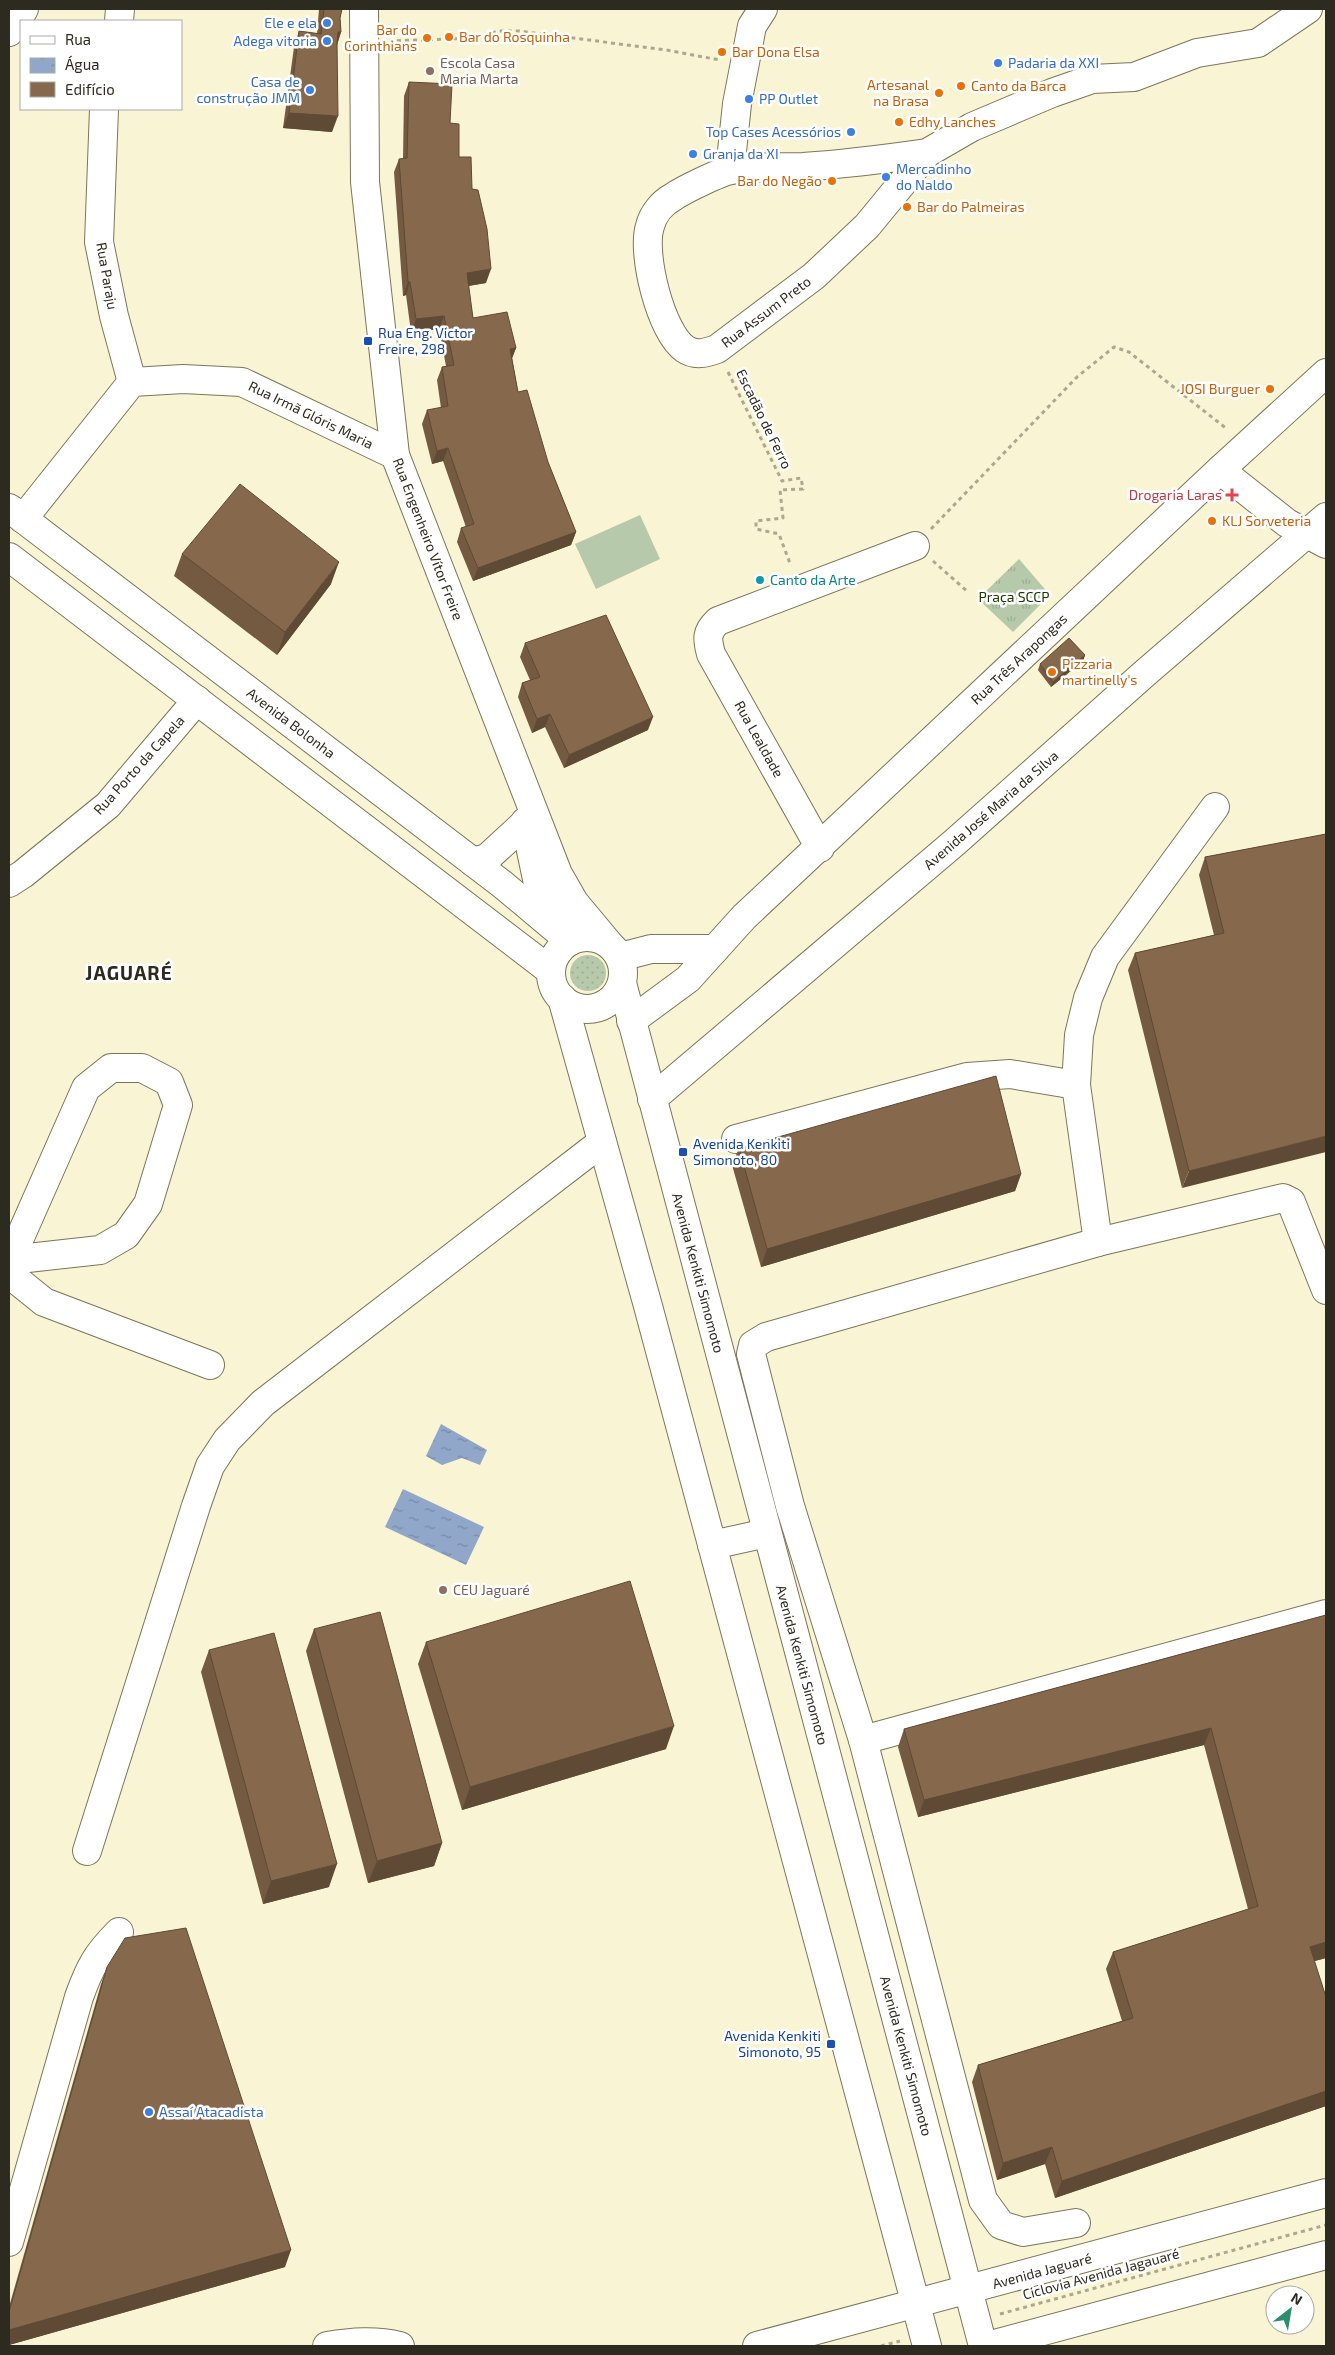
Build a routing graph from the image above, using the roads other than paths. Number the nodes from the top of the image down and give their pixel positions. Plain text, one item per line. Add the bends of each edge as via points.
1 (24, 9) edge
2 (364, 9) edge
3 (763, 9) edge
4 (1308, 9) edge
5 (9, 32) edge
6 (104, 110) edge
7 (927, 153) junction
8 (730, 170) junction
9 (1326, 372) edge
10 (132, 382) junction
11 (395, 455) junction
12 (1220, 470) junction
13 (16, 514) edge
14 (1320, 531) edge
15 (920, 541) road end
16 (9, 557) edge
17 (197, 700) junction
18 (525, 788) junction
19 (1215, 807) dead end
20 (525, 823) junction
21 (820, 848) junction
22 (473, 862) junction
23 (9, 883) edge
24 (572, 940) junction
25 (715, 949) junction
26 (614, 950) junction
27 (552, 971) junction
28 (622, 983) junction
29 (562, 998) junction
30 (632, 1021) junction
31 (1076, 1085) junction
32 (652, 1099) junction
33 (736, 1139) dead end
34 (602, 1142) junction
35 (1098, 1242) junction
36 (10, 1260) edge
37 (1326, 1290) edge
38 (210, 1365) dead end
39 (768, 1533) junction
40 (712, 1545) junction
41 (1326, 1614) edge
42 (863, 1740) junction
43 (87, 1851) dead end
44 (119, 1932) dead end
45 (1326, 2193) edge
46 (1076, 2223) dead end
47 (9, 2242) edge
48 (1326, 2255) edge
49 (968, 2291) junction
50 (916, 2304) junction
51 (926, 2341) edge
52 (327, 2346) edge
53 (400, 2346) edge
54 (757, 2346) edge
55 (983, 2346) edge
56 (987, 2346) edge

1 - 5 main road
2 - 11 main road, Rua Engenheiro Vítor Freire via 365,182
3 - 8 main road via 752,26 744,64
4 - 7 main road, Rua Assum Preto via 1258,43 1198,53 1134,77 1092,79 1052,92 972,127
6 - 10 main road, Rua Paraju via 100,242 114,316
7 - 8 main road, Rua Assum Preto via 860,163
7 - 8 main road, Rua Assum Preto via 867,226 814,276 717,349 696,354 673,338 656,294 649,257 649,228 654,215 672,197
9 - 12 main road, Rua Três Arapongas
10 - 11 main road, Rua Irmã Glóris Maria via 183,379 242,382
10 - 13 main road
11 - 18 main road, Rua Engenheiro Vítor Freire
12 - 14 main road via 1287,523
12 - 21 main road, Rua Três Arapongas
13 - 22 main road, Avenida Bolonha
14 - 32 main road, Avenida José Maria da Silva via 1144,674 954,843
15 - 21 main road, Rua Lealdade via 718,622 707,636 711,654
16 - 17 main road
17 - 23 main road, Rua Porto da Capela via 108,805
17 - 27 main road
18 - 20 main road, Rua Engenheiro Vítor Freire
18 - 26 main road, Rua Engenheiro Vítor Freire via 567,892
19 - 31 main road via 1104,957 1088,998 1079,1035
20 - 22 main road via 487,858
20 - 24 main road, Rua Engenheiro Vítor Freire via 538,884
21 - 25 main road, Rua Três Arapongas via 744,917
22 - 24 main road, Avenida Bolonha
24 - 26 main road via 590,937
24 - 27 main road via 559,950
25 - 26 main road
25 - 30 main road via 688,979
26 - 28 main road via 623,975
27 - 29 main road via 553,983
28 - 29 main road via 612,999 594,1008 577,1007
28 - 30 main road, Avenida Kenkiti Simomoto
29 - 34 main road
30 - 32 main road, Avenida Kenkiti Simomoto
31 - 33 main road via 1010,1074 967,1077
31 - 35 main road
32 - 39 main road, Avenida Kenkiti Simomoto
34 - 40 main road
34 - 43 main road via 263,1402 226,1440 210,1466 196,1506
35 - 37 main road via 1286,1198 1291,1202
35 - 42 main road via 766,1336 753,1345 752,1354 790,1506
36 - 36 main road via 100,1250 126,1235 148,1204 178,1105 169,1082 142,1068 111,1068 86,1088
36 - 38 main road via 18,1281 44,1302
39 - 40 main road
39 - 49 main road, Avenida Kenkiti Simomoto
40 - 50 main road
41 - 42 main road
42 - 46 main road via 983,2200 1001,2225 1024,2232
44 - 47 main road via 99,1952 79,1997
45 - 49 main road, Avenida Jaguaré
48 - 56 main road
49 - 50 main road, Avenida Jaguaré
49 - 55 main road, Avenida Kenkiti Simomoto
50 - 51 main road
50 - 54 main road, Avenida Jaguaré
52 - 53 main road via 374,2342

